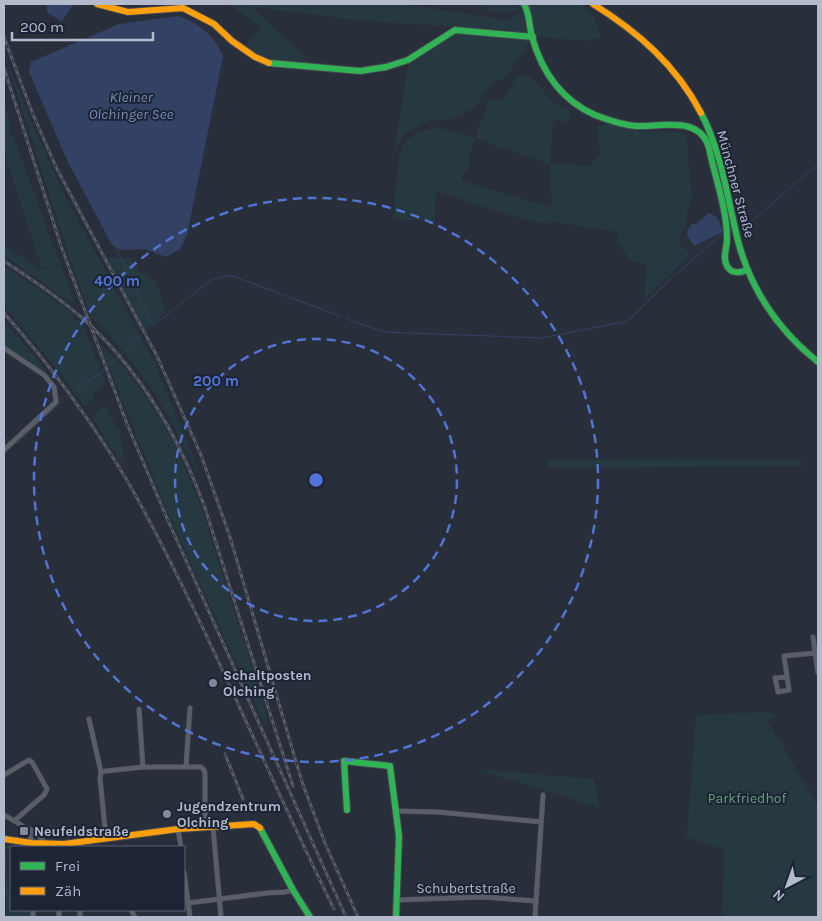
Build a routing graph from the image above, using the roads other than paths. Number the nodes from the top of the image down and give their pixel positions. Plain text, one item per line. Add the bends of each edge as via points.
1 (97, 4) edge
2 (524, 4) edge
3 (594, 4) edge
4 (533, 37) junction
5 (748, 270) junction
6 (4, 348) edge
7 (818, 362) edge
8 (4, 450) edge
9 (813, 637) dead end
10 (816, 653) junction
11 (818, 673) edge
12 (787, 677) dead end
13 (190, 708) dead end
14 (139, 709) dead end
15 (90, 719) dead end
16 (186, 766) junction
17 (143, 767) junction
18 (101, 772) junction
19 (4, 775) edge
20 (542, 795) dead end
21 (347, 810) dead end
22 (396, 811) junction
23 (4, 815) edge
24 (14, 821) junction
25 (541, 822) junction
26 (22, 826) junction
27 (205, 827) junction
28 (213, 827) junction
29 (178, 829) junction
30 (106, 838) junction
31 (4, 839) edge
32 (46, 844) junction
33 (32, 845) edge
34 (81, 845) edge
35 (180, 846) edge
36 (185, 880) edge
37 (293, 890) junction
38 (219, 899) junction
39 (396, 900) junction
40 (536, 901) junction
41 (188, 903) junction
42 (190, 917) edge
43 (220, 917) edge
44 (310, 917) edge
45 (396, 917) edge
46 (535, 917) edge

1 - 4 street via 128,12 183,8 214,24 232,41 270,63 360,71 408,60 455,30
2 - 4 street via 528,9
3 - 5 street, Münchner Straße via 650,45 672,68 695,101 715,145 738,243
4 - 5 street via 556,88 594,114 639,126 683,125 704,135 726,227 726,265 735,272
5 - 7 street, Münchner Straße via 778,324
6 - 8 street via 44,376 54,387 56,402
9 - 10 street
10 - 11 street
10 - 12 street via 784,656
13 - 16 street
14 - 17 street
15 - 18 street
16 - 17 street
16 - 27 street via 204,770
17 - 18 street
18 - 30 street
19 - 24 street via 30,760 47,788 44,795
20 - 25 street
21 - 22 street via 344,761 390,766
22 - 25 street
22 - 39 street via 399,836
23 - 24 street
24 - 26 street
25 - 40 street
26 - 32 street via 32,830
26 - 33 street via 31,835
27 - 28 street
27 - 29 street
28 - 37 street via 256,825 264,832
28 - 38 street
29 - 30 street
29 - 35 street
30 - 34 street
31 - 33 street
32 - 33 street
32 - 34 street
36 - 41 street
37 - 38 street
37 - 44 street
38 - 41 street
38 - 43 street
39 - 40 street, Schubertstraße via 483,897
39 - 45 street
40 - 46 street
41 - 42 street

